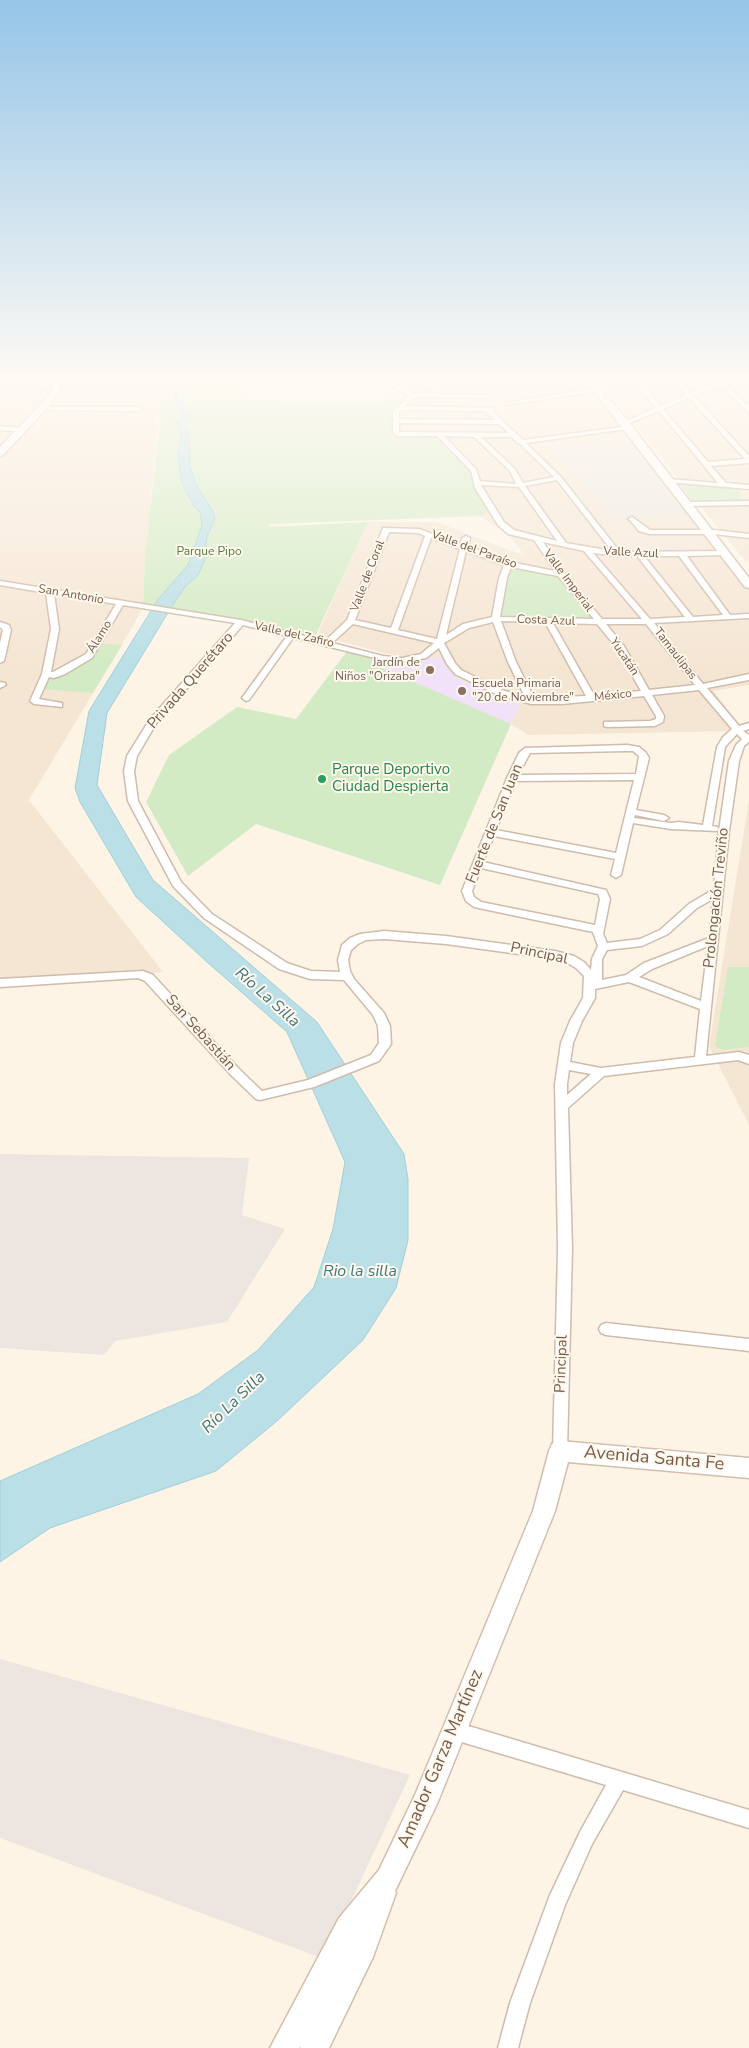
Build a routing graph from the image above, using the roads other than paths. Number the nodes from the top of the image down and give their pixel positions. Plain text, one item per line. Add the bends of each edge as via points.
1 (475, 473) edge
2 (514, 473) edge
3 (553, 473) edge
4 (663, 473) edge
5 (713, 473) edge
6 (559, 478) junction
7 (669, 481) junction
8 (476, 483) junction
9 (724, 485) junction
10 (521, 486) junction
11 (749, 487) edge
12 (749, 503) edge
13 (688, 504) junction
14 (632, 519) dead end
15 (386, 530) joint
16 (708, 532) junction
17 (429, 534) junction
18 (749, 536) edge
19 (466, 538) dead end
20 (538, 540) junction
21 (563, 544) junction
22 (464, 547) junction
23 (587, 550) junction
24 (725, 553) junction
25 (618, 554) junction
26 (640, 554) junction
27 (682, 554) junction
28 (508, 564) junction
29 (561, 574) junction
30 (0, 583) edge
31 (749, 585) edge
32 (50, 592) junction
33 (120, 604) junction
34 (143, 607) joint
35 (749, 616) edge
36 (728, 617) junction
37 (691, 619) junction
38 (496, 620) junction
39 (351, 621) junction
40 (548, 621) junction
41 (236, 622) junction
42 (599, 622) junction
43 (650, 622) junction
44 (0, 624) edge
45 (394, 631) junction
46 (292, 634) junction
47 (328, 642) junction
48 (440, 642) junction
49 (430, 652) junction
50 (447, 655) junction
51 (0, 661) edge
52 (46, 674) junction
53 (749, 676) edge
54 (700, 687) junction
55 (648, 693) junction
56 (246, 698) dead end
57 (591, 698) junction
58 (531, 701) junction
59 (59, 705) dead end
60 (607, 724) dead end
61 (749, 726) edge
62 (736, 730) junction
63 (748, 738) edge
64 (512, 778) junction
65 (640, 778) junction
66 (631, 816) junction
67 (707, 828) junction
68 (724, 830) junction
69 (490, 832) junction
70 (621, 857) junction
71 (478, 864) junction
72 (616, 874) dead end
73 (719, 891) junction
74 (598, 928) junction
75 (713, 940) junction
76 (604, 947) junction
77 (348, 976) junction
78 (629, 978) junction
79 (0, 983) edge
80 (593, 985) junction
81 (706, 1007) junction
82 (749, 1060) edge
83 (700, 1061) junction
84 (564, 1065) junction
85 (601, 1072) junction
86 (562, 1106) junction
87 (606, 1329) dead end
88 (749, 1345) edge
89 (560, 1451) junction
90 (749, 1468) edge
91 (454, 1731) junction
92 (619, 1779) junction
93 (749, 1819) edge
94 (388, 1879) junction
95 (284, 2048) edge
96 (314, 2048) edge
97 (508, 2048) edge

1 - 8 street, Valle Azul
2 - 10 street
3 - 6 street
4 - 7 street
5 - 9 street
6 - 10 street
6 - 25 street
7 - 9 street
7 - 13 street
8 - 10 street
8 - 20 street, Valle Azul via 506,529
9 - 11 street
10 - 21 street
12 - 13 street
13 - 16 street
14 - 16 street via 649,532
15 - 17 street, Valle del Paraíso
15 - 39 street, Valle de Coral
16 - 18 street
16 - 24 street
17 - 22 street, Valle del Paraíso
17 - 45 street
19 - 22 street
20 - 21 street, Valle Azul
20 - 29 street, Valle Imperial
21 - 23 street, Valle Azul
22 - 28 street, Valle del Paraíso
22 - 48 street
23 - 25 street, Valle Azul
23 - 43 street, Tamaulipas
24 - 27 street, Valle Azul
24 - 31 street
25 - 26 street, Valle Azul
26 - 27 street, Valle Azul
26 - 37 street
27 - 36 street
28 - 29 street, Valle del Paraíso
28 - 38 street
29 - 42 street, Valle Imperial
30 - 32 street, San Antonio
32 - 33 street, San Antonio
32 - 52 street via 55,629
33 - 34 street, San Antonio
33 - 52 street, Álamo via 89,656 62,672
34 - 41 street, Valle del Zafiro
35 - 36 street, Costa Azul
36 - 37 street, Costa Azul
37 - 43 street, Costa Azul
38 - 40 street, Costa Azul
38 - 48 street, Costa Azul via 466,626
38 - 58 street
39 - 45 street
39 - 47 street, Valle de Coral
40 - 42 street, Costa Azul
40 - 57 street
41 - 46 street, Valle del Zafiro
41 - 77 street, Privada Querétaro via 153,721 132,756 129,771 133,801 177,884 208,916 283,966 310,975
42 - 43 street, Costa Azul
42 - 55 street, Yucatán via 620,646
43 - 54 street, Tamaulipas
44 - 51 street via 6,627
45 - 48 street
46 - 47 street, Valle del Zafiro
46 - 56 street
47 - 49 street, Valle del Zafiro via 393,660 412,659
48 - 49 street, Valle del Zafiro
48 - 50 street, México
49 - 50 street
50 - 58 street, México via 458,672 470,680
52 - 59 street via 34,701
53 - 54 street, México
54 - 55 street, México
54 - 62 street, Prolongación Treviño
55 - 57 street, México
55 - 60 street, Yucatán via 660,716 656,723
57 - 58 street, México
61 - 62 street
62 - 63 street, Prolongación Treviño
62 - 67 street, Prolongación Treviño via 726,739 718,758
63 - 68 street, Prolongación Treviño via 740,745 734,761
64 - 65 street
64 - 65 street, Fuerte de San Juan via 528,750 636,749 644,758
64 - 69 street, Fuerte de San Juan
65 - 66 street
66 - 67 street via 671,826
66 - 70 street
67 - 68 street
68 - 73 street, Prolongación Treviño
69 - 70 street
69 - 71 street, Fuerte de San Juan
70 - 72 street
71 - 74 street via 602,892 605,900
71 - 74 street, Fuerte de San Juan via 468,891 470,900 478,905
73 - 75 street, Prolongación Treviño
73 - 76 street via 693,906 664,932 642,942
74 - 76 street
75 - 78 street via 648,966
75 - 81 street, Prolongación Treviño
76 - 80 street via 598,953
77 - 79 street, San Sebastián via 378,1013 384,1026 385,1044 375,1058 310,1084 265,1095 235,1072 154,982 139,974
77 - 80 street, Principal via 342,960 346,948 354,940 384,935 501,946 555,955 580,966
78 - 80 street
78 - 81 street
80 - 84 street, Principal via 567,1043
81 - 83 street, Prolongación Treviño
82 - 83 street via 739,1056
83 - 85 street
84 - 85 street
84 - 86 street, Principal
85 - 86 street
86 - 89 street, Principal via 565,1250
87 - 88 street
89 - 90 street, Avenida Santa Fe
89 - 91 street, Amador Garza Martínez via 544,1511
91 - 92 street
91 - 94 street, Amador Garza Martínez
92 - 93 street
92 - 97 street via 586,1838 557,1902 520,2003
94 - 95 street, Amador Garza Martínez via 349,1928
94 - 96 street via 363,1947

